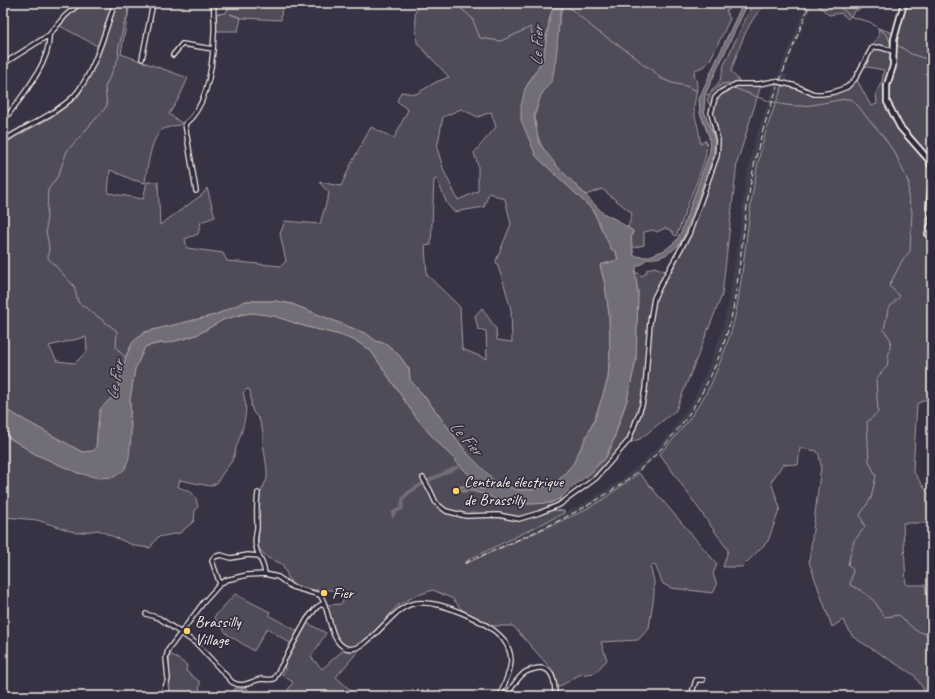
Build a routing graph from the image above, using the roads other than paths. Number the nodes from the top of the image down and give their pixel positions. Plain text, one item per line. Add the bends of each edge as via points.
1 (80, 3) edge
2 (115, 3) edge
3 (153, 3) edge
4 (214, 3) edge
5 (904, 3) edge
6 (49, 35) junction
7 (213, 49) junction
8 (893, 51) junction
9 (173, 55) dead end
10 (4, 58) edge
11 (142, 59) dead end
12 (5, 63) edge
13 (3, 119) edge
14 (3, 141) edge
15 (932, 167) edge
16 (932, 178) edge
17 (196, 191) dead end
18 (932, 219) edge
19 (932, 222) edge
20 (932, 239) edge
21 (425, 481) dead end
22 (258, 493) dead end
23 (260, 556) junction
24 (265, 574) junction
25 (220, 584) junction
26 (324, 602) junction
27 (146, 614) dead end
28 (180, 632) junction
29 (702, 680) dead end
30 (166, 685) junction
31 (555, 694) dead end
32 (162, 696) edge
33 (167, 696) edge
34 (500, 696) edge
35 (506, 696) edge
36 (691, 696) edge

1 - 6 street
2 - 14 street via 95,58 79,90 57,109
3 - 11 street
4 - 7 street
5 - 8 street
6 - 12 street
6 - 13 street via 50,42 41,67
7 - 9 street via 182,44
7 - 17 street via 208,81 201,102 185,124
8 - 15 street via 893,66 887,88 888,105 900,127
8 - 21 street via 879,46 872,48 855,79 847,87 834,92 816,94 775,81 736,84 715,98 712,112 718,140 717,156 689,234 654,298 645,389 640,411 629,440 596,478 559,505 519,519 498,515 466,516 446,511 436,503
10 - 12 street
16 - 18 street
19 - 20 street via 928,234
22 - 23 street via 255,543
23 - 24 street
23 - 25 street via 214,557 212,561
24 - 25 street via 246,575
24 - 26 street via 278,577 295,588 318,594
25 - 28 street
26 - 28 street via 307,619 273,680 260,679 245,685 236,684 202,648
26 - 34 street via 335,637 341,645 350,648 363,645 405,606 423,603 459,611 497,633 509,650 510,669
27 - 28 street via 156,617
28 - 30 street via 166,652
29 - 36 street via 696,680
30 - 32 street
30 - 33 street
31 - 35 street via 551,674 542,667 524,673

